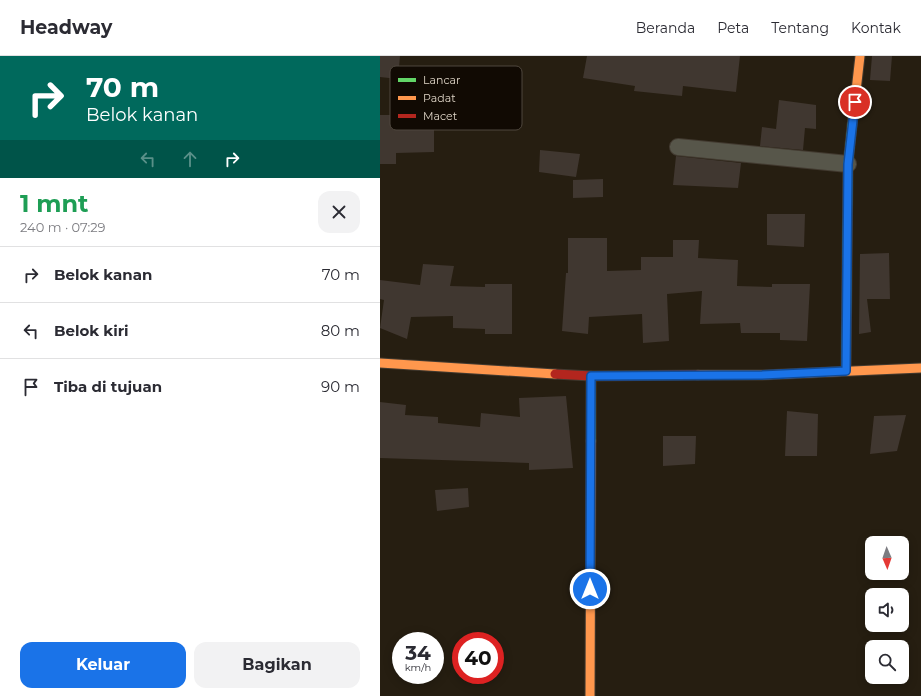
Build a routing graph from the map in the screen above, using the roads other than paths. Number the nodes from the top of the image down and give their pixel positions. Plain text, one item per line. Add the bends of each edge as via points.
1 (860, 56) edge
2 (678, 147) dead end
3 (848, 164) junction
4 (380, 363) edge
5 (921, 368) edge
6 (846, 371) junction
7 (591, 376) junction
8 (590, 696) edge

1 - 3 street
2 - 3 street
3 - 6 street
4 - 7 street
5 - 6 street
6 - 7 street via 762,375
7 - 8 street

